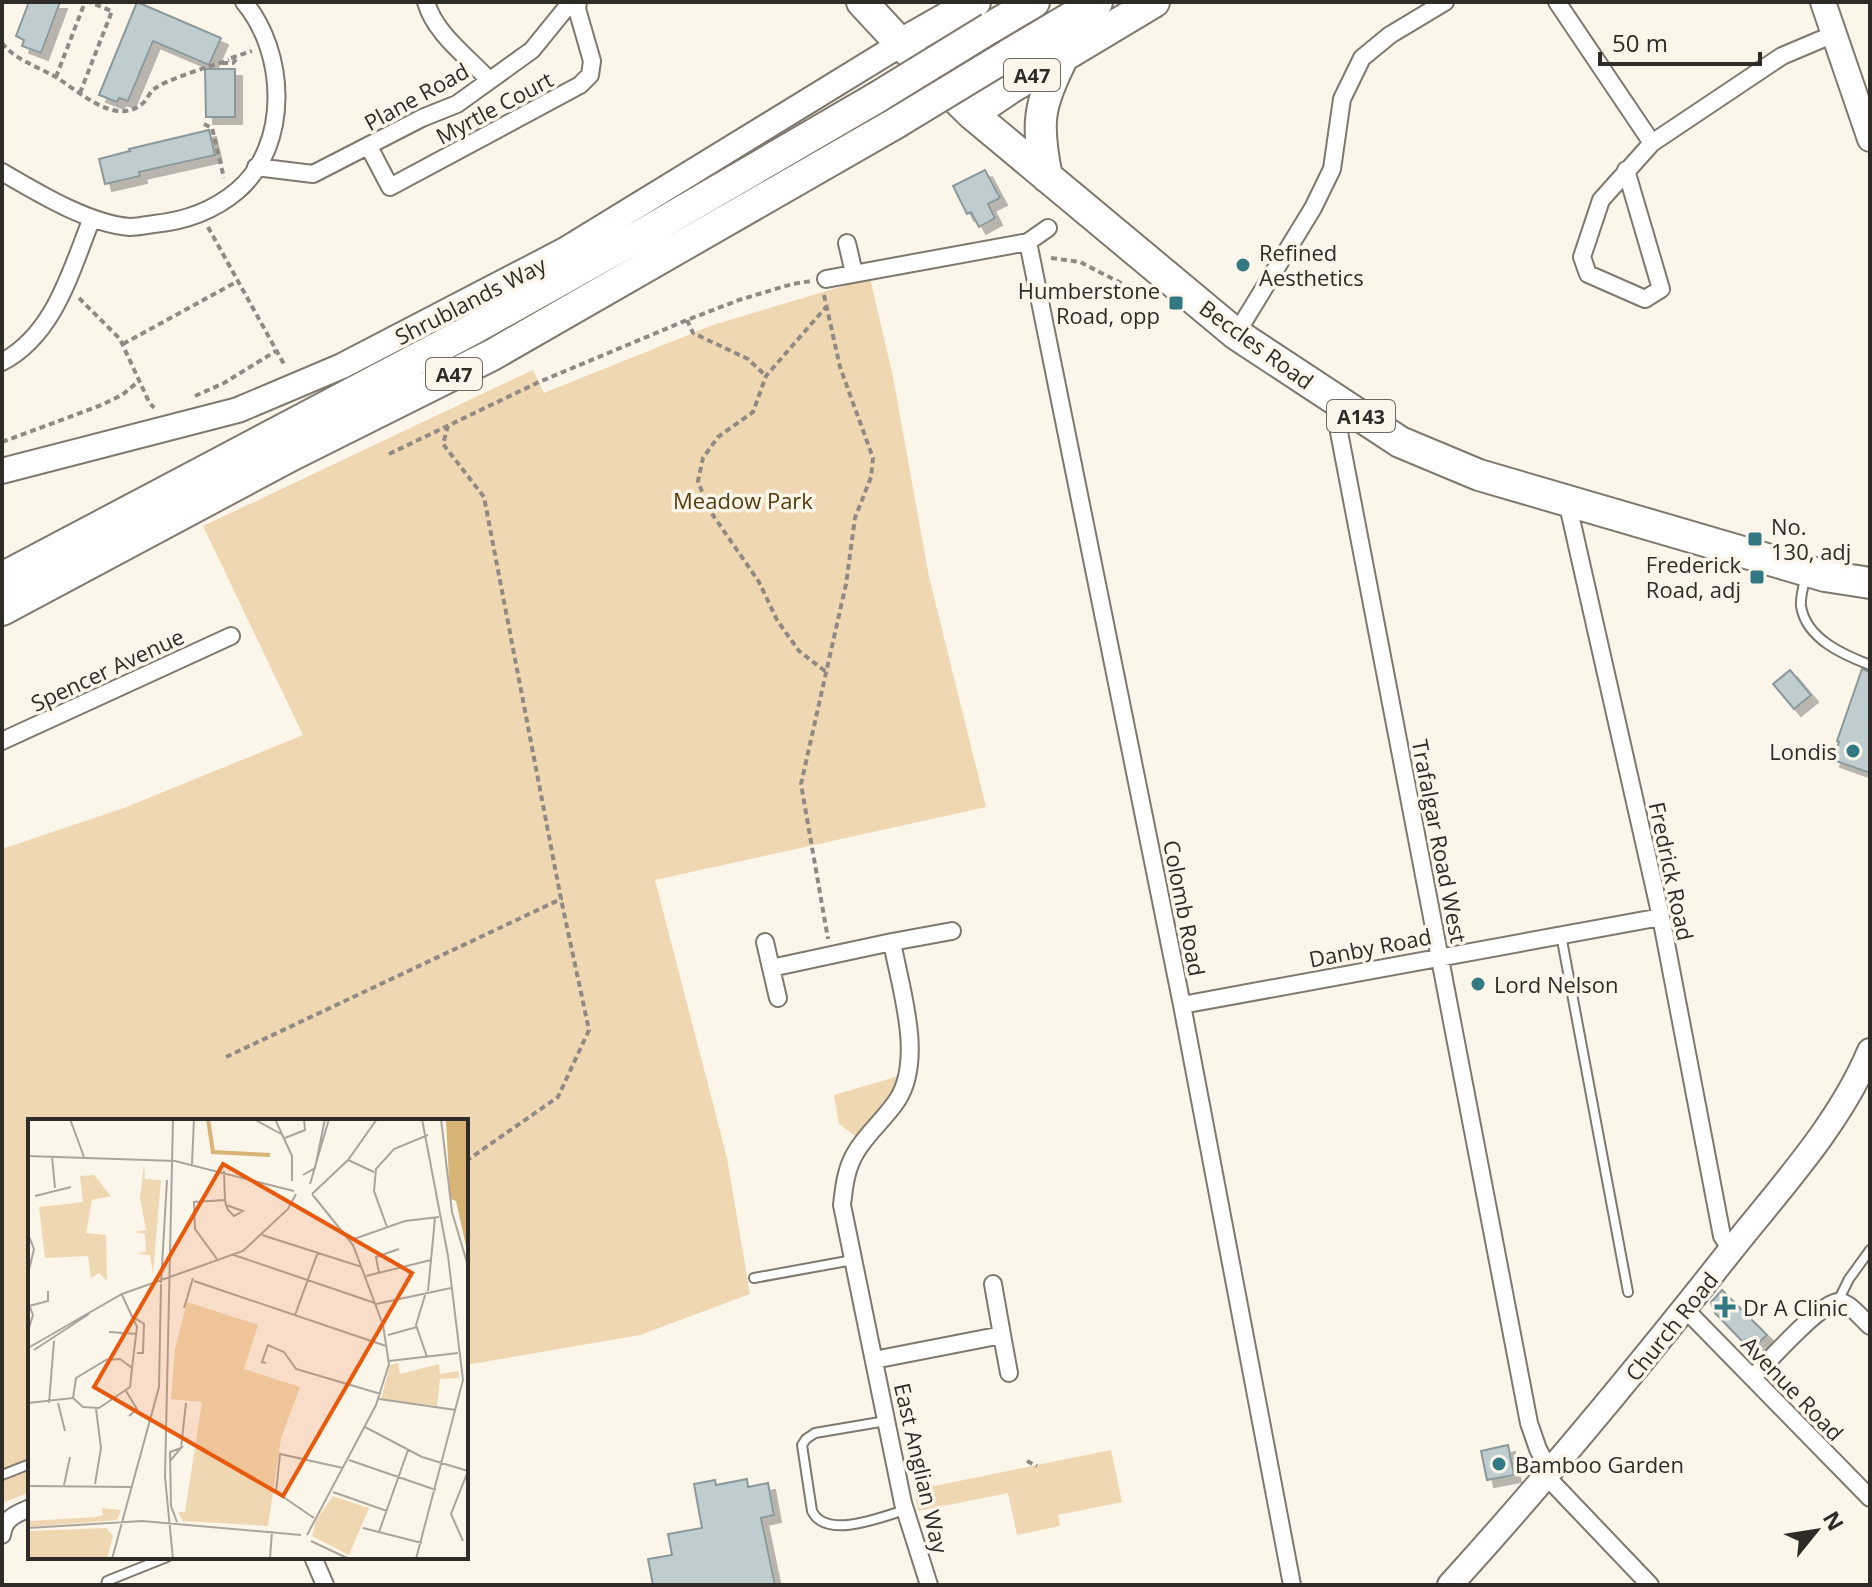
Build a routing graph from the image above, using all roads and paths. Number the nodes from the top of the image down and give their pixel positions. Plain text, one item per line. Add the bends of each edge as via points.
1 (87, 2) edge
2 (244, 2) edge
3 (426, 2) edge
4 (571, 2) edge
5 (578, 2) edge
6 (862, 2) edge
7 (1034, 2) edge
8 (1097, 2) edge
9 (1154, 2) edge
10 (1445, 2) edge
11 (1557, 2) edge
12 (1823, 2) edge
13 (983, 15) edge
14 (1834, 34) junction
15 (2, 43) edge
16 (901, 44) junction
17 (238, 55) dead end
18 (1063, 57) junction
19 (229, 60) dead end
20 (220, 63) junction
21 (56, 77) junction
22 (489, 80) junction
23 (80, 93) junction
24 (972, 114) junction
25 (204, 124) dead end
26 (1870, 139) edge
27 (1652, 143) junction
28 (369, 147) junction
29 (256, 167) junction
30 (1626, 170) junction
31 (2, 172) edge
32 (1047, 177) junction
33 (224, 178) dead end
34 (203, 213) junction
35 (92, 218) junction
36 (1048, 228) dead end
37 (1028, 242) junction
38 (847, 243) dead end
39 (1033, 262) junction
40 (854, 273) junction
41 (826, 279) junction
42 (238, 281) junction
43 (65, 284) junction
44 (1158, 302) dead end
45 (826, 307) junction
46 (687, 320) junction
47 (1236, 334) junction
48 (123, 344) junction
49 (2, 362) edge
50 (766, 376) junction
51 (139, 381) junction
52 (187, 400) dead end
53 (1340, 403) junction
54 (162, 411) dead end
55 (448, 426) junction
56 (2, 442) edge
57 (389, 454) dead end
58 (2, 471) edge
59 (1567, 501) junction
60 (1816, 573) junction
61 (2, 578) edge
62 (1870, 583) edge
63 (1870, 597) edge
64 (2, 610) edge
65 (231, 636) dead end
66 (1870, 665) edge
67 (825, 671) junction
68 (2, 741) edge
69 (561, 899) junction
70 (1661, 917) junction
71 (952, 931) dead end
72 (1561, 934) junction
73 (765, 942) dead end
74 (892, 942) junction
75 (830, 954) junction
76 (1440, 956) junction
77 (771, 968) junction
78 (778, 998) dead end
79 (1182, 1005) junction
80 (1870, 1051) edge
81 (226, 1057) dead end
82 (1864, 1084) edge
83 (468, 1160) edge
84 (1731, 1250) junction
85 (1870, 1250) edge
86 (853, 1260) junction
87 (754, 1278) dead end
88 (993, 1284) dead end
89 (1628, 1292) dead end
90 (1838, 1301) junction
91 (1685, 1309) junction
92 (1870, 1326) edge
93 (1002, 1335) junction
94 (874, 1360) junction
95 (1009, 1373) dead end
96 (1753, 1377) junction
97 (886, 1421) junction
98 (1027, 1461) dead end
99 (28, 1465) edge
100 (1037, 1466) dead end
101 (1548, 1474) junction
102 (2, 1475) edge
103 (1870, 1498) edge
104 (28, 1509) edge
105 (905, 1510) junction
106 (2, 1535) edge
107 (162, 1559) edge
108 (314, 1559) edge
109 (106, 1585) edge
110 (325, 1585) edge
111 (929, 1585) edge
112 (1292, 1585) edge
113 (1450, 1585) edge
114 (1650, 1585) edge

1 - 21 path
1 - 23 path via 112,11
2 - 29 street via 265,38 278,91 269,142
3 - 22 street via 446,36
4 - 22 street, Plane Road via 532,50
5 - 28 street, Myrtle Court via 592,61 590,75 580,85 390,187
6 - 16 highway, Beccles Road / A143
7 - 13 highway, A47
8 - 64 highway, A47, bridge via 492,355
9 - 18 highway, A47
10 - 47 street via 1362,58 1342,99 1332,169
11 - 27 street
12 - 14 street
13 - 16 highway, A47
13 - 61 highway, A47, bridge via 876,98 641,235
14 - 26 street
14 - 27 street via 1765,66
15 - 21 path
16 - 24 highway, Beccles Road / A143
16 - 58 street, Shrublands Way via 565,250 342,366 238,410
17 - 20 path via 233,63
18 - 24 highway, A47
18 - 32 highway, A47 via 1040,116
19 - 20 path
20 - 23 path via 155,88 128,111
21 - 23 path
22 - 28 street, Plane Road via 457,104
24 - 32 highway, Beccles Road / A143
25 - 33 path via 212,128
27 - 30 street
28 - 29 street, Plane Road via 313,174
29 - 34 street via 239,190
30 - 30 street via 1661,289 1645,299 1588,274 1582,257 1601,200
31 - 35 street
32 - 47 highway, Beccles Road / A143
34 - 35 street via 130,227
34 - 42 path
35 - 43 street
36 - 37 street
37 - 39 street, Colomb Road
37 - 40 street
38 - 40 street
39 - 44 path via 1055,256 1080,262
39 - 79 street, Colomb Road
40 - 41 street
41 - 45 path
41 - 46 path via 792,284
42 - 48 path
42 - 52 path via 276,351
43 - 48 path
43 - 49 street via 49,320
45 - 50 path
45 - 67 path via 840,367 873,458 855,518
46 - 50 path via 693,333 748,359
46 - 55 path
47 - 53 highway, Beccles Road / A143
48 - 51 path
50 - 67 path via 753,412 718,437 703,458 698,481 708,508 759,582 777,620 799,651
51 - 54 path via 149,402
51 - 56 path via 99,406
53 - 59 highway, Beccles Road / A143 via 1400,442 1479,475
53 - 76 street, Trafalgar Road West via 1339,432
55 - 57 path
55 - 69 path via 443,444 484,497
59 - 60 highway, Beccles Road / A143
59 - 70 street, Fredrick Road
60 - 62 highway, Beccles Road / A143
60 - 63 highway, Beccles Road / A143
60 - 66 lane via 1801,606 1818,638
65 - 68 street, Spencer Avenue
67 - 75 path via 801,784
69 - 81 path
69 - 83 path via 589,1030 558,1097
70 - 72 street, Danby Road
70 - 84 street, Fredrick Road via 1722,1236
71 - 74 street
72 - 76 street, Danby Road
72 - 89 lane
73 - 77 street
74 - 75 street
74 - 86 street, East Anglian Way via 911,1045 908,1070 899,1097 855,1153 845,1177 842,1205
75 - 77 street
76 - 79 street, Danby Road
76 - 101 street, Trafalgar Road West via 1529,1423
77 - 78 street
79 - 112 street, Colomb Road
80 - 82 street, Church Road
82 - 84 street, Church Road
84 - 91 street, Church Road
85 - 90 lane
86 - 87 lane
86 - 94 street, East Anglian Way
88 - 93 street
90 - 92 street
90 - 96 street via 1817,1313
91 - 96 street, Avenue Road
91 - 101 street, Church Road
93 - 94 street, East Anglian Way
93 - 95 street
94 - 97 street, East Anglian Way
96 - 103 street, Avenue Road
97 - 105 street, East Anglian Way
97 - 105 lane via 806,1439 802,1445 812,1511 825,1525 859,1524
98 - 100 path
99 - 102 lane
101 - 113 street, Church Road
101 - 114 street, Trafalgar Road West
104 - 106 street via 11,1516
105 - 111 street, East Anglian Way
107 - 109 lane
108 - 110 street

